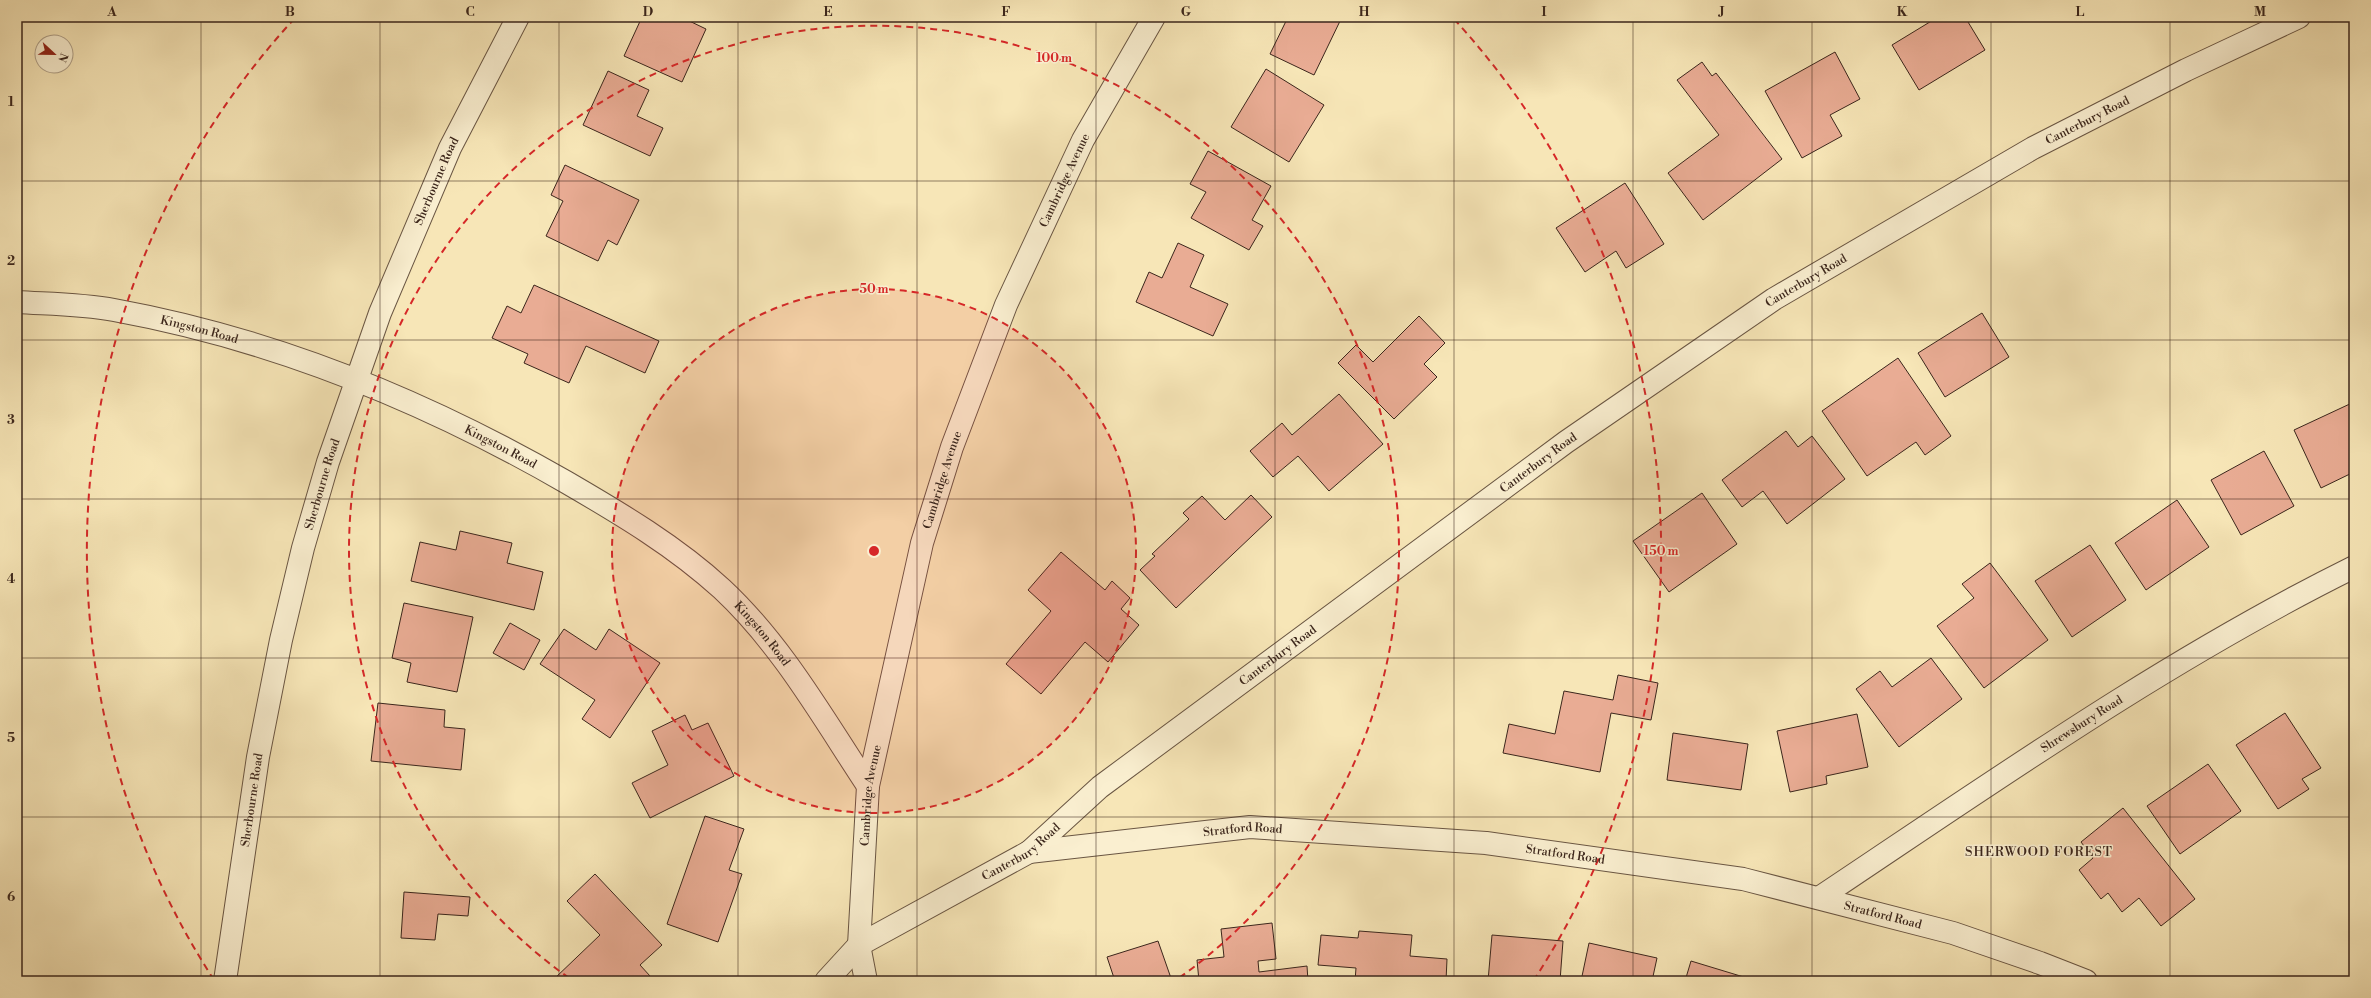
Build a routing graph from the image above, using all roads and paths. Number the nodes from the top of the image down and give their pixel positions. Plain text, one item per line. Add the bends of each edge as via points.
1 (518, 17) edge
2 (1154, 17) edge
3 (2299, 17) edge
4 (17, 302) edge
5 (356, 381) junction
6 (2354, 567) edge
7 (868, 786) junction
8 (1029, 852) junction
9 (1818, 898) junction
10 (859, 945) junction
11 (225, 981) edge
12 (826, 981) edge
13 (866, 981) edge
14 (2086, 981) edge

1 - 5 street, Sherbourne Road via 450,148 380,313
2 - 7 street, Cambridge Avenue via 1083,140 1043,222 1006,305 952,448 922,543
3 - 8 street, Canterbury Road via 2186,70 2033,148 1774,299 1566,442 1113,778
4 - 5 street, Kingston Road via 112,309 197,329 282,354
5 - 7 street, Kingston Road via 422,406 506,448 638,524 686,558 724,591 779,652
5 - 11 street, Sherbourne Road via 328,462 280,640 258,757
6 - 9 street, Shrewsbury Road via 2226,636 2098,712
7 - 10 street, Cambridge Avenue
8 - 9 street, Stratford Road via 1250,827 1486,843 1743,878
8 - 10 street, Canterbury Road
9 - 14 street, Stratford Road via 1954,933
10 - 12 street, Canterbury Road
10 - 13 street, Cambridge Avenue

